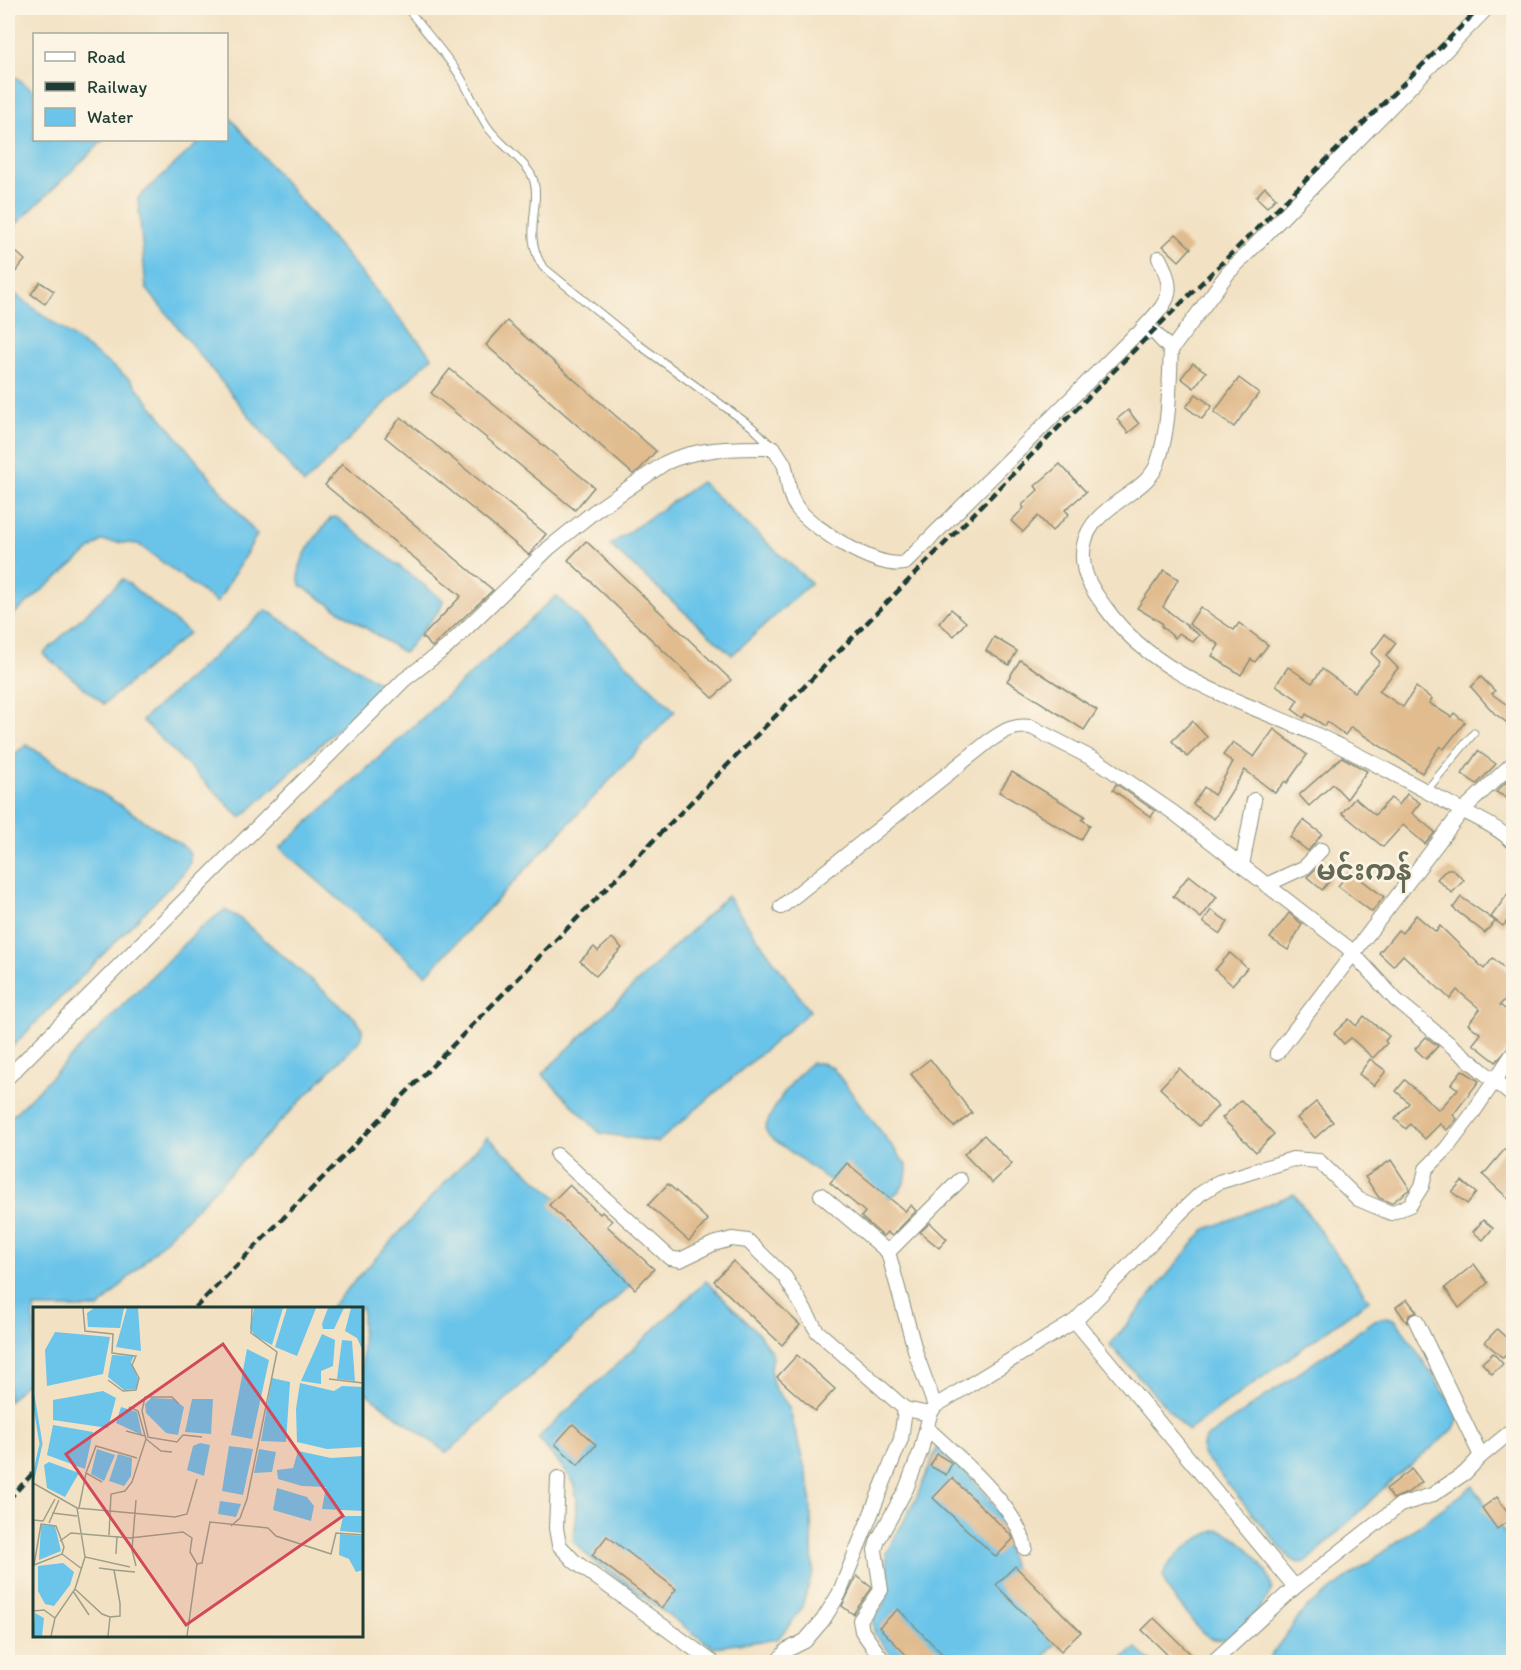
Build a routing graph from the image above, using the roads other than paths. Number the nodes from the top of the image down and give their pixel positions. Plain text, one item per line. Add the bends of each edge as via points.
1 (407, 8) edge
2 (1487, 8) edge
3 (1159, 258) dead end
4 (1139, 333) junction
5 (1171, 350) junction
6 (774, 448) junction
7 (1474, 733) dead end
8 (1514, 762) edge
9 (1426, 791) junction
10 (1254, 800) dead end
11 (1462, 810) junction
12 (1514, 843) edge
13 (1321, 850) dead end
14 (1242, 866) junction
15 (1266, 885) junction
16 (781, 907) dead end
17 (1352, 952) junction
18 (1514, 1052) edge
19 (1277, 1053) dead end
20 (8, 1077) edge
21 (1494, 1080) junction
22 (1514, 1097) edge
23 (557, 1155) dead end
24 (960, 1180) dead end
25 (821, 1195) dead end
26 (888, 1252) junction
27 (1075, 1321) junction
28 (1416, 1321) dead end
29 (905, 1409) junction
30 (931, 1416) junction
31 (1514, 1429) edge
32 (1481, 1456) junction
33 (558, 1478) dead end
34 (1024, 1548) dead end
35 (1295, 1587) junction
36 (712, 1662) edge
37 (777, 1662) edge
38 (884, 1662) edge
39 (1213, 1662) edge

1 - 6 lane via 458,74 502,146 530,172 534,183 531,234 534,254 543,267 638,344 751,426
2 - 5 street via 1228,273
3 - 4 street via 1169,280 1167,300
4 - 5 street via 1153,331
4 - 6 street via 905,563 876,561 809,519 791,497 784,464
5 - 9 street via 1169,407 1158,463 1152,473 1103,513 1092,526 1084,547 1084,568 1094,592 1120,628 1171,669 1314,734
6 - 20 street via 731,448 678,457 595,511 549,548 447,647 404,680
7 - 9 lane
8 - 11 street
9 - 11 street
10 - 14 street
11 - 12 street
11 - 17 street
13 - 15 street via 1305,867
14 - 15 street
14 - 16 street via 1101,763 1060,740 1020,725 989,741
15 - 17 street
17 - 19 street
17 - 21 street via 1396,1000
18 - 21 street
21 - 22 street
21 - 27 street via 1446,1149 1426,1169 1422,1186 1410,1205 1391,1213 1358,1199 1326,1166 1309,1160 1293,1159 1219,1182 1179,1214
23 - 29 street via 670,1258 680,1260 732,1239 748,1241 785,1277 817,1330
24 - 26 street
25 - 26 street
26 - 30 street
27 - 30 street
27 - 35 street
28 - 32 street
29 - 30 street
29 - 37 street via 901,1439 836,1600 805,1641 787,1650
30 - 34 street via 998,1500 1023,1538
30 - 38 street via 906,1489 875,1550 881,1590 860,1620 862,1631
31 - 32 street
32 - 35 street via 1465,1473 1432,1495 1400,1505
33 - 36 street via 559,1545 574,1561
35 - 39 street

